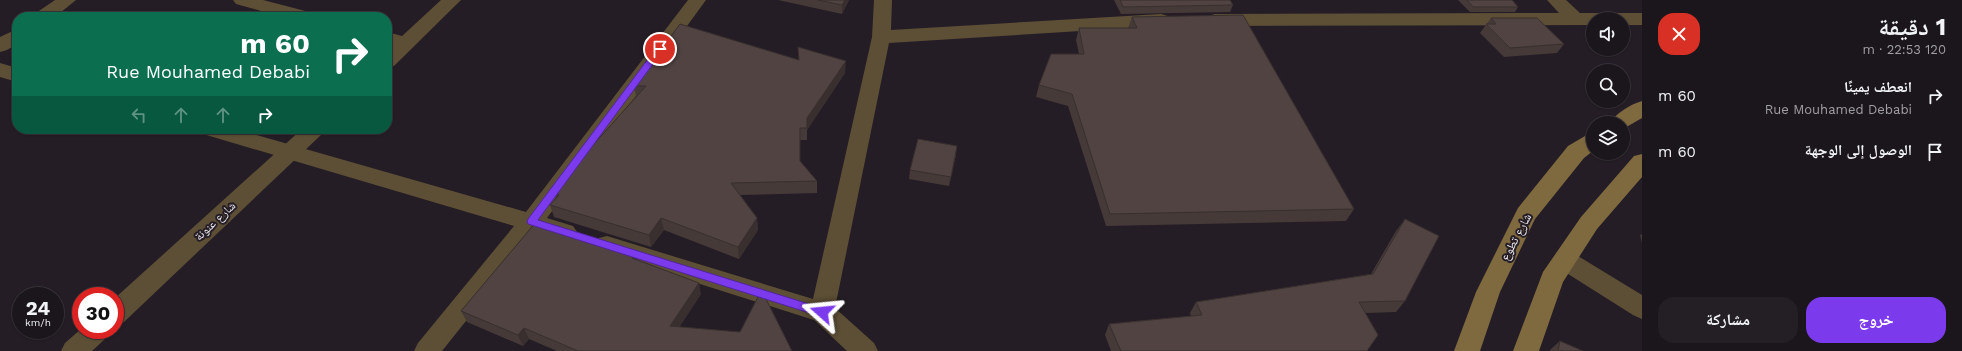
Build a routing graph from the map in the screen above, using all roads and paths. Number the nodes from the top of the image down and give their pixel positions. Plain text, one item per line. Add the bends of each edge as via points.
1 (67, 0) edge
2 (452, 0) edge
3 (697, 0) edge
4 (884, 0) edge
5 (1556, 0) edge
6 (249, 1) edge
7 (50, 12) edge
8 (288, 12) edge
9 (1574, 18) junction
10 (1642, 19) edge
11 (880, 36) junction
12 (12, 38) edge
13 (392, 39) edge
14 (406, 43) junction
15 (0, 46) edge
16 (392, 56) edge
17 (0, 70) edge
18 (12, 74) edge
19 (1642, 108) edge
20 (1630, 116) edge
21 (228, 134) edge
22 (310, 134) edge
23 (1586, 146) edge
24 (291, 152) junction
25 (1642, 162) edge
26 (532, 222) junction
27 (1565, 260) junction
28 (124, 306) edge
29 (1642, 308) edge
30 (822, 312) junction
31 (87, 339) edge
32 (74, 351) edge
33 (427, 351) edge
34 (865, 351) edge
35 (1467, 351) edge
36 (1526, 351) edge

1 - 7 street
2 - 14 street
3 - 26 street
4 - 11 street
5 - 9 street
6 - 8 street
9 - 10 street
9 - 11 street via 1148,20
11 - 30 street
12 - 15 street
13 - 14 street
14 - 16 street
17 - 18 street
19 - 20 main road
21 - 24 street
22 - 24 street, شارع عنونة
23 - 35 main road, شارع تطوع via 1576,152 1526,214 1488,292
24 - 26 street
24 - 28 street, شارع عنونة
25 - 27 main road via 1589,223
26 - 30 street
26 - 33 street
27 - 29 street
27 - 36 main road via 1552,279
30 - 34 street
31 - 32 street

